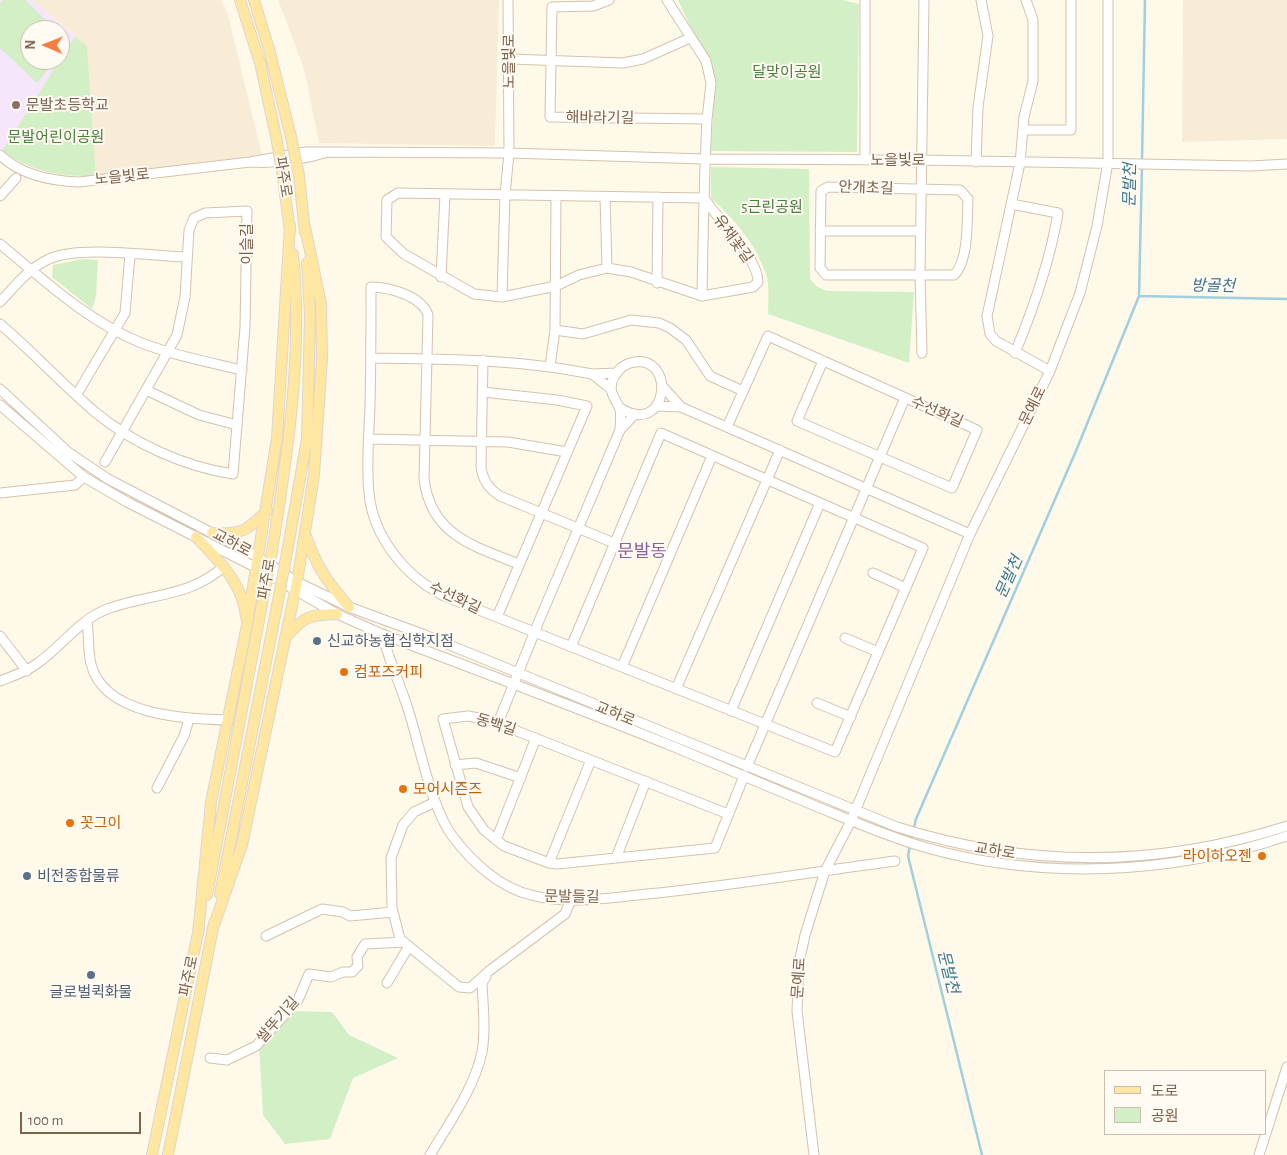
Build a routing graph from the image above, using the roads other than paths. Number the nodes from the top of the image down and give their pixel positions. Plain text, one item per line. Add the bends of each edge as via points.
1 (240, 0) edge
2 (254, 0) edge
3 (508, 0) edge
4 (609, 0) edge
5 (667, 0) edge
6 (865, 0) edge
7 (924, 0) edge
8 (981, 0) edge
9 (1026, 0) edge
10 (1071, 0) edge
11 (1108, 0) edge
12 (690, 38) junction
13 (509, 60) junction
14 (551, 61) junction
15 (707, 119) junction
16 (1023, 130) junction
17 (509, 153) junction
18 (0, 155) edge
19 (705, 159) junction
20 (865, 160) junction
21 (922, 160) junction
22 (976, 162) junction
23 (1108, 162) junction
24 (1020, 163) junction
25 (1287, 164) edge
26 (16, 178) dead end
27 (922, 190) junction
28 (445, 194) junction
29 (505, 195) junction
30 (0, 196) edge
31 (556, 197) junction
32 (606, 197) junction
33 (658, 197) junction
34 (704, 198) junction
35 (1011, 204) junction
36 (290, 225) junction
37 (305, 227) junction
38 (820, 231) junction
39 (921, 231) junction
40 (0, 244) edge
41 (130, 255) junction
42 (187, 257) junction
43 (607, 268) junction
44 (31, 269) junction
45 (920, 275) junction
46 (441, 276) junction
47 (657, 282) junction
48 (556, 286) junction
49 (702, 296) junction
50 (502, 297) junction
51 (0, 302) edge
52 (0, 324) edge
53 (555, 330) junction
54 (116, 331) junction
55 (168, 352) junction
56 (922, 353) dead end
57 (1015, 353) junction
58 (371, 358) junction
59 (426, 359) junction
60 (482, 360) junction
61 (822, 361) junction
62 (550, 366) junction
63 (242, 370) junction
64 (1050, 371) junction
65 (617, 372) junction
66 (592, 374) junction
67 (663, 387) junction
68 (0, 389) edge
69 (611, 389) junction
70 (146, 390) junction
71 (743, 391) junction
72 (483, 392) junction
73 (77, 394) junction
74 (905, 398) junction
75 (0, 405) edge
76 (656, 406) junction
77 (681, 406) junction
78 (620, 408) junction
79 (635, 414) junction
80 (237, 425) junction
81 (727, 427) junction
82 (620, 430) junction
83 (123, 431) junction
84 (369, 439) junction
85 (425, 440) junction
86 (481, 442) junction
87 (780, 450) junction
88 (567, 452) junction
89 (712, 456) junction
90 (880, 458) junction
91 (105, 462) dead end
92 (84, 477) junction
93 (766, 479) junction
94 (867, 488) junction
95 (0, 493) edge
96 (820, 503) junction
97 (267, 511) junction
98 (541, 513) junction
99 (854, 518) junction
100 (578, 528) junction
101 (212, 533) junction
102 (305, 534) junction
103 (970, 534) junction
104 (196, 537) junction
105 (614, 542) junction
106 (258, 557) junction
107 (519, 564) junction
108 (224, 566) junction
109 (256, 568) junction
110 (873, 572) dead end
111 (296, 587) junction
112 (906, 588) junction
113 (349, 607) junction
114 (338, 614) junction
115 (497, 617) junction
116 (87, 622) junction
117 (246, 630) junction
118 (534, 632) junction
119 (382, 634) junction
120 (0, 636) edge
121 (284, 638) junction
122 (845, 638) dead end
123 (571, 646) junction
124 (878, 652) junction
125 (622, 667) junction
126 (27, 671) junction
127 (518, 674) junction
128 (0, 681) edge
129 (514, 684) junction
130 (676, 689) junction
131 (817, 703) dead end
132 (731, 711) junction
133 (851, 717) junction
134 (189, 719) junction
135 (228, 720) junction
136 (498, 723) junction
137 (766, 725) junction
138 (536, 738) junction
139 (591, 760) junction
140 (455, 765) junction
141 (746, 772) junction
142 (520, 778) junction
143 (646, 782) junction
144 (158, 788) dead end
145 (435, 802) junction
146 (854, 811) junction
147 (728, 814) junction
148 (851, 821) junction
149 (1287, 826) edge
150 (1287, 836) edge
151 (496, 840) junction
152 (616, 858) junction
153 (895, 861) dead end
154 (549, 863) junction
155 (825, 871) junction
156 (571, 900) junction
157 (394, 912) junction
158 (213, 928) junction
159 (198, 934) junction
160 (266, 936) dead end
161 (406, 944) junction
162 (489, 971) junction
163 (387, 983) dead end
164 (210, 1058) dead end
165 (1287, 1067) edge
166 (1267, 1130) edge
167 (1265, 1135) edge
168 (152, 1155) edge
169 (168, 1155) edge
170 (430, 1155) edge
171 (814, 1155) edge
172 (1259, 1155) edge

1 - 36 main road, 파주로, bridge via 260,63 277,141
2 - 37 main road, 파주로, bridge via 291,137
3 - 13 street, 노을빛로
4 - 14 street, 해바라기길 via 593,6 552,8
5 - 12 street
6 - 20 street
7 - 21 street
8 - 22 street via 988,36 978,107
9 - 16 street via 1033,20 1033,81
10 - 16 street via 1071,130
11 - 23 street, 문예로
12 - 14 street via 643,59 623,62
12 - 15 street via 706,61 711,83
13 - 14 street
13 - 17 street, 노을빛로
14 - 15 street, 해바라기길 via 550,117
15 - 19 street
16 - 24 street
17 - 18 street, 노을빛로 via 328,152 298,160 250,162 79,182 28,173
17 - 19 street, 노을빛로
17 - 29 street
19 - 20 street, 노을빛로
19 - 34 street, 유채꽃길
20 - 21 street, 노을빛로
21 - 22 street, 노을빛로
21 - 27 street
22 - 24 street, 노을빛로
23 - 24 street, 노을빛로
23 - 25 street, 노을빛로
23 - 64 street, 문예로 via 1089,262
24 - 35 street
26 - 30 street
27 - 38 street, 안개초길 via 828,187 821,191
27 - 39 street
27 - 45 street, 안개초길 via 960,190 968,199 960,270 954,275
28 - 29 street, 유채꽃길
28 - 46 street
28 - 46 street, 유채꽃길 via 398,193 387,200 386,237 404,254
29 - 31 street, 유채꽃길
29 - 50 street
31 - 32 street, 유채꽃길
31 - 48 street
32 - 33 street, 유채꽃길
32 - 43 street
33 - 34 street, 유채꽃길
33 - 47 street
34 - 49 street, 유채꽃길
34 - 49 street, 유채꽃길 via 748,256 758,282 753,287
35 - 57 street via 987,316 990,334
35 - 57 street via 1058,214 1041,288
36 - 97 main road via 278,419
36 - 159 main road, 파주로, bridge via 296,315 290,445 264,599
37 - 102 main road via 320,304 322,357 318,446
37 - 158 main road, 파주로, bridge via 310,316 306,439 277,606
38 - 39 street
38 - 45 street, 안개초길 via 820,268 826,274
39 - 45 street
40 - 44 street
41 - 42 street
41 - 44 street via 72,252 48,259
41 - 54 street via 127,303
42 - 55 street, 이슬길 via 183,311
42 - 63 street, 이슬길 via 189,230 194,218 205,213 247,211
43 - 47 street, 유채꽃길 via 631,272
43 - 48 street, 유채꽃길
44 - 51 street
44 - 54 street via 81,309
45 - 56 street
46 - 50 street, 유채꽃길 via 474,294
47 - 49 street, 유채꽃길
48 - 50 street, 유채꽃길
48 - 53 street
52 - 73 street, 이슬길
53 - 62 street
53 - 71 street via 584,334 632,320 659,323 686,340 710,376
54 - 55 street
54 - 73 street
55 - 63 street
55 - 70 street, 이슬길
57 - 64 street
58 - 59 street
58 - 59 street, 수선화길 via 371,287 378,287 397,290 426,309
58 - 84 street, 수선화길
59 - 60 street
59 - 85 street, 수선화길
60 - 62 street
60 - 72 street
61 - 71 street, 수선화길 via 768,336
61 - 74 street, 수선화길
61 - 90 street, 수선화길 via 797,421
62 - 66 street
63 - 80 street, 이슬길
64 - 103 street, 문예로
65 - 66 street
65 - 67 street via 628,364 646,364 658,374
65 - 69 street
66 - 69 street
67 - 76 street
67 - 77 street
68 - 101 street, 교하로 via 90,468
69 - 78 street
70 - 80 street via 199,415
70 - 83 street, 이슬길
71 - 81 street, 수선화길
72 - 86 street
72 - 88 street, 수선화길 via 587,406
73 - 83 street, 이슬길
74 - 90 street, 수선화길
74 - 90 street, 수선화길 via 977,430 952,488
75 - 92 street, 교하로
76 - 77 street
76 - 79 street via 644,414
77 - 81 street
78 - 79 street
78 - 82 street
79 - 82 street
80 - 83 street, 이슬길 via 233,474 176,458
81 - 87 street
82 - 100 street
83 - 91 street, 이슬길
84 - 85 street
84 - 115 street, 수선화길 via 368,476 372,509 377,525 395,555 413,576 434,591
85 - 86 street
85 - 107 street, 수선화길 via 426,490 441,522 465,542
86 - 88 street via 525,444
86 - 98 street via 482,475 488,486 500,496
87 - 93 street
87 - 94 street
88 - 98 street, 수선화길
89 - 93 street, 수선화길
89 - 105 street, 수선화길 via 661,433
89 - 125 street
90 - 94 street, 수선화길
92 - 95 street via 75,485
92 - 104 street, 교하로
93 - 96 street, 수선화길
93 - 130 street
94 - 99 street, 수선화길
94 - 103 street
96 - 99 street, 수선화길
96 - 132 street
97 - 101 main road via 246,530
97 - 106 main road
98 - 100 street
98 - 107 street, 수선화길
99 - 112 street, 수선화길 via 923,548
99 - 137 street, 수선화길
100 - 105 street
100 - 118 street
101 - 106 street, 교하로
102 - 111 main road
102 - 113 main road via 315,562
103 - 146 street, 문예로
104 - 108 main road
104 - 109 street, 교하로
105 - 123 street, 수선화길
106 - 109 main road
106 - 111 street, 교하로
107 - 115 street, 수선화길
108 - 116 street via 212,578 186,589 106,610
108 - 117 main road via 245,605
109 - 111 street, 교하로
109 - 117 main road
110 - 112 street
111 - 113 street, 교하로
111 - 114 street, 교하로
111 - 121 main road
112 - 124 street, 수선화길
113 - 127 street, 교하로
114 - 119 street, 교하로
114 - 121 main road via 302,619
115 - 118 street, 수선화길
116 - 126 street
116 - 134 street via 90,664 99,683 120,700 150,712
117 - 135 main road
118 - 123 street, 수선화길
118 - 127 street
119 - 129 street, 교하로
119 - 145 street, 문발들길
120 - 126 street
121 - 158 main road via 275,697 242,845
122 - 124 street
123 - 125 street, 수선화길
124 - 133 street, 수선화길
125 - 130 street, 수선화길
126 - 128 street
127 - 129 street
127 - 141 street, 교하로
129 - 136 street
129 - 141 street, 교하로
130 - 132 street, 수선화길
131 - 133 street
132 - 137 street, 수선화길
133 - 137 street, 수선화길 via 836,752
134 - 135 street
134 - 144 street
135 - 159 main road via 210,811
136 - 138 street, 동백길
136 - 140 street, 동백길 via 468,716 443,719
137 - 141 street, 수선화길
138 - 139 street, 동백길
138 - 142 street, 동백길
139 - 143 street, 동백길
139 - 154 street
140 - 142 street via 476,762
140 - 151 street, 동백길 via 470,812
141 - 146 street, 교하로
141 - 147 street, 동백길
141 - 148 street, 교하로
142 - 151 street, 동백길
143 - 147 street, 동백길
143 - 152 street
145 - 156 street, 문발들길 via 453,836 467,854 492,876 529,895
145 - 157 street via 414,812 403,825 391,858
146 - 148 street, 문예로
146 - 149 street, 교하로 via 927,837 1010,854 1104,858 1183,851
147 - 152 street, 동백길 via 715,848
148 - 150 street, 교하로 via 924,847 1013,864 1104,868 1209,856
148 - 155 street, 문예로
151 - 154 street, 동백길
152 - 154 street, 동백길
153 - 155 street, 문발들길
155 - 156 street, 문발들길 via 688,890
155 - 171 street, 문예로 via 804,935 798,986 799,1040
156 - 162 street via 565,914
157 - 160 street via 350,916 322,909
157 - 161 street via 400,939
158 - 169 main road, 파주로
159 - 168 main road, 파주로
161 - 162 street via 459,987 470,988
161 - 163 street
161 - 164 street, 쌀뚜기길 via 365,944 357,957 358,966 352,972 331,977 309,974 298,1000 256,1046 227,1060
162 - 170 street via 482,983 483,1040 477,1068
165 - 166 street
167 - 172 street

